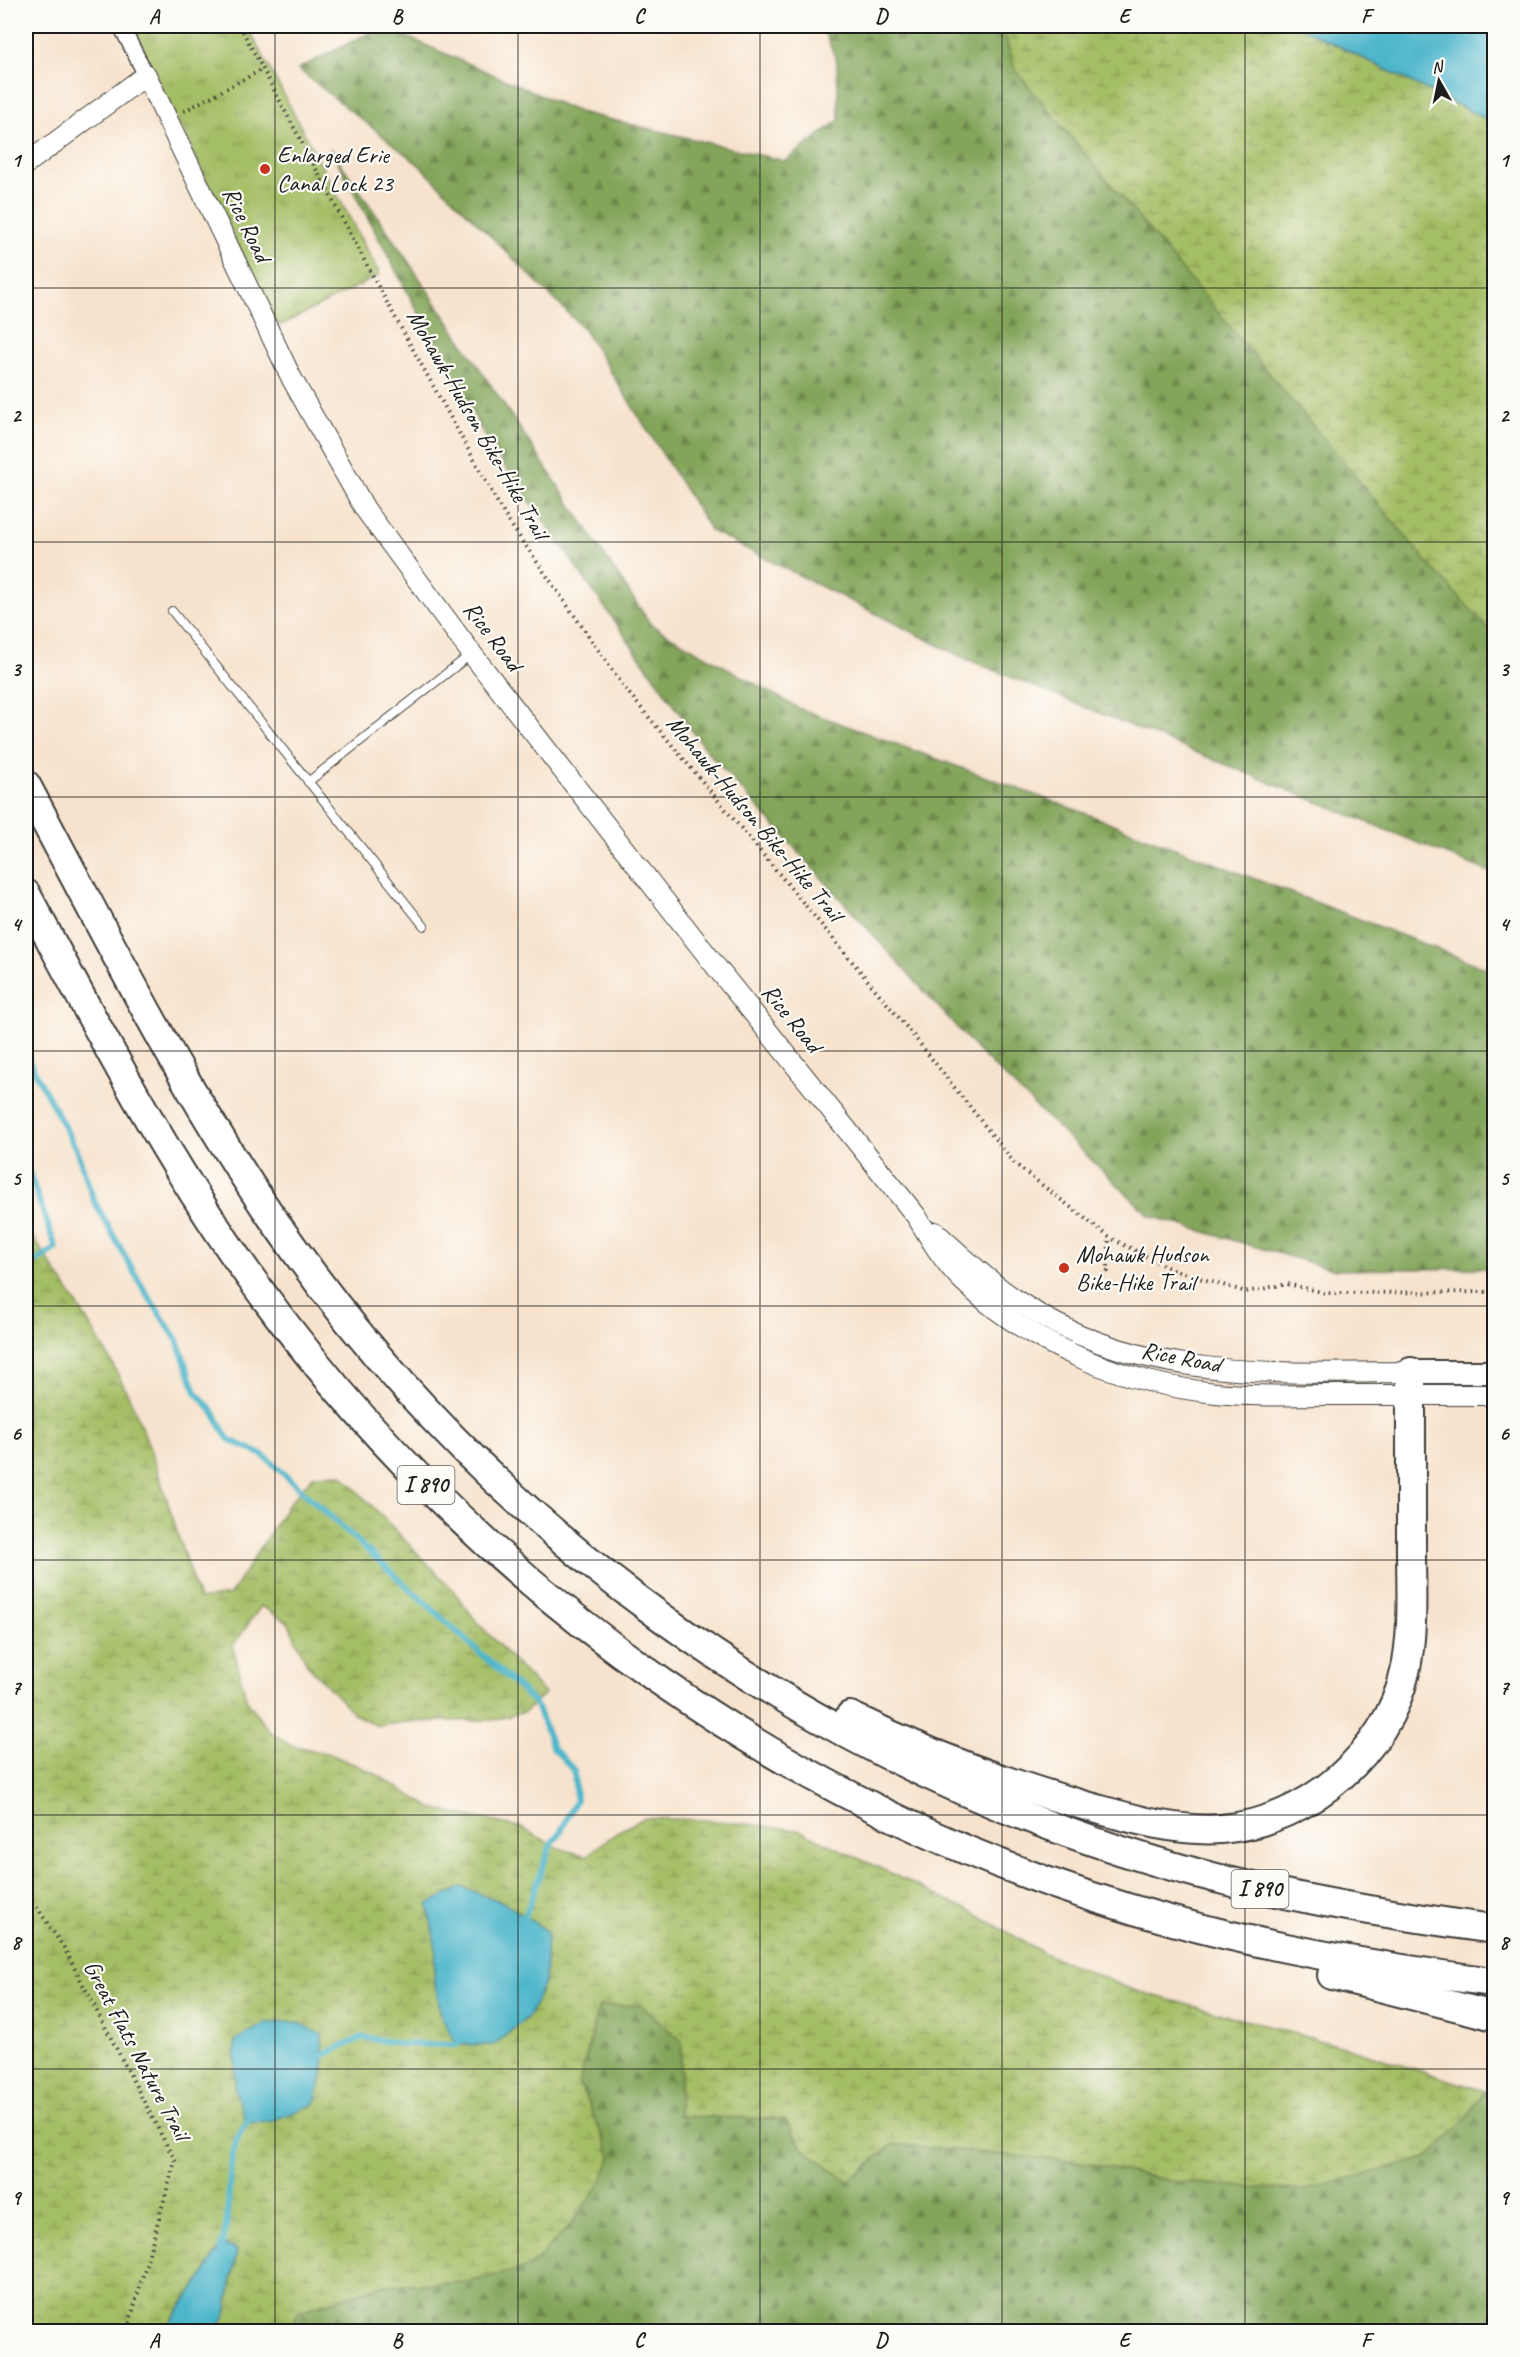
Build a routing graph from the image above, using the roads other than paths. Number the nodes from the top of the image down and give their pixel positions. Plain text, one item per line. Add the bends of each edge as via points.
1 (122, 26) edge
2 (146, 75) junction
3 (26, 164) edge
4 (172, 611) dead end
5 (472, 654) junction
6 (309, 782) junction
7 (26, 785) edge
8 (26, 894) edge
9 (424, 926) dead end
10 (1494, 1372) edge
11 (1411, 1384) junction
12 (1494, 1395) edge
13 (632, 1597) junction
14 (1068, 1888) junction
15 (1494, 1929) edge
16 (1494, 1982) edge
17 (1494, 2016) edge

1 - 2 street, Rice Road
2 - 3 street
2 - 5 street, Rice Road via 292,379 366,509
4 - 6 lane
5 - 6 lane
5 - 11 street, Rice Road via 917,1217 987,1278 1019,1302 1077,1334 1147,1357 1220,1370
6 - 9 lane
7 - 13 highway, I 890 via 187,1084 299,1257 377,1355 432,1416 529,1511
8 - 14 highway, I 890 via 142,1110 220,1234 330,1380 443,1503 556,1603 718,1721 900,1820
10 - 11 main road, Rice Road
11 - 12 street, Rice Road
11 - 13 highway via 1412,1616 1410,1646 1399,1692 1384,1726 1349,1770 1304,1804 1258,1822 1222,1829 1161,1826 967,1768 828,1705
13 - 15 highway, I 890 via 742,1674 800,1708 892,1758 1032,1819 1119,1850 1256,1888 1388,1914
14 - 16 highway, I 890 via 1244,1940 1380,1966
14 - 17 highway via 1120,1911 1231,1949

